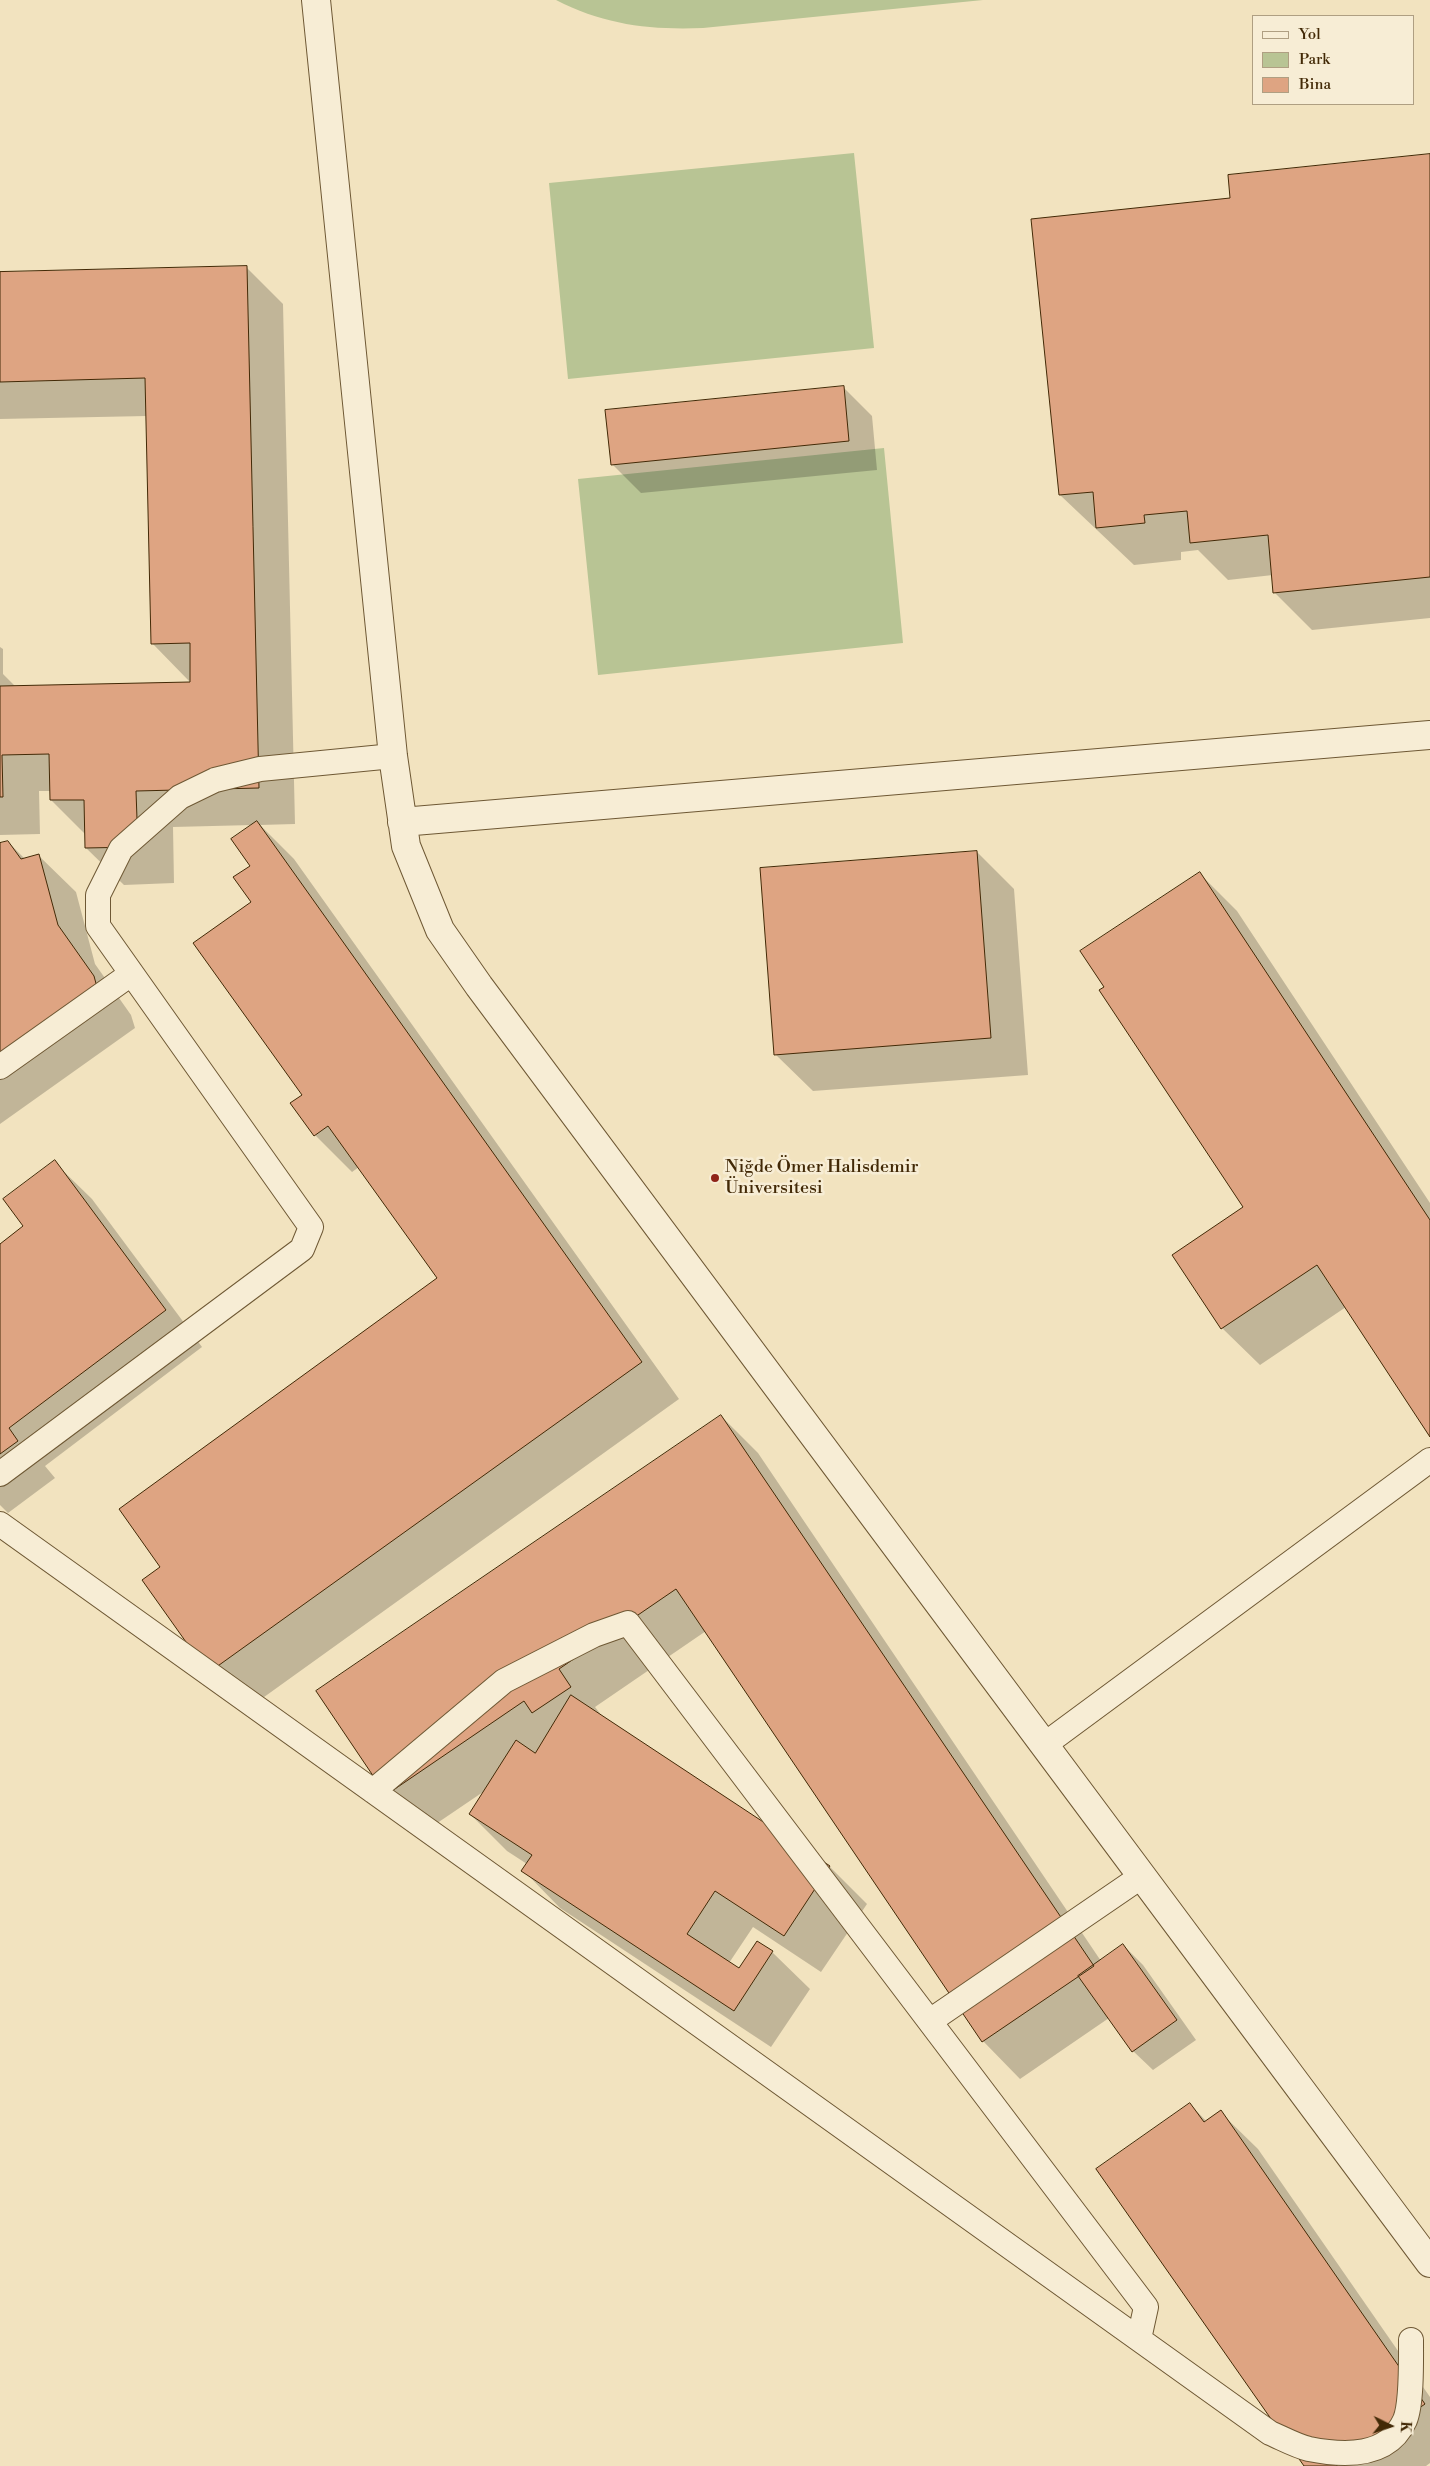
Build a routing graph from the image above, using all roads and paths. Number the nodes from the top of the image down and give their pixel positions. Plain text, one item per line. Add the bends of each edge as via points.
1 (316, 0) edge
2 (1430, 735) edge
3 (393, 756) junction
4 (402, 822) junction
5 (132, 974) junction
6 (0, 1067) edge
7 (1430, 1460) edge
8 (0, 1474) edge
9 (0, 1524) edge
10 (1044, 1744) junction
11 (373, 1791) junction
12 (1142, 1876) junction
13 (930, 2021) junction
14 (1430, 2262) edge
15 (1139, 2339) junction
16 (1411, 2340) dead end

1 - 3 street
2 - 4 street
3 - 4 street
3 - 5 lane via 260,769 215,780 180,798 121,849 98,895 98,926
4 - 10 street via 406,846 440,930 462,962
5 - 6 lane
5 - 8 lane via 311,1227 302,1249
7 - 10 lane
9 - 11 lane
10 - 12 street
11 - 13 lane via 504,1681 594,1635 628,1623
11 - 15 lane
12 - 13 lane
12 - 14 street
13 - 15 lane via 1146,2307
15 - 16 lane via 1270,2433 1308,2449 1358,2454 1389,2443 1406,2419

